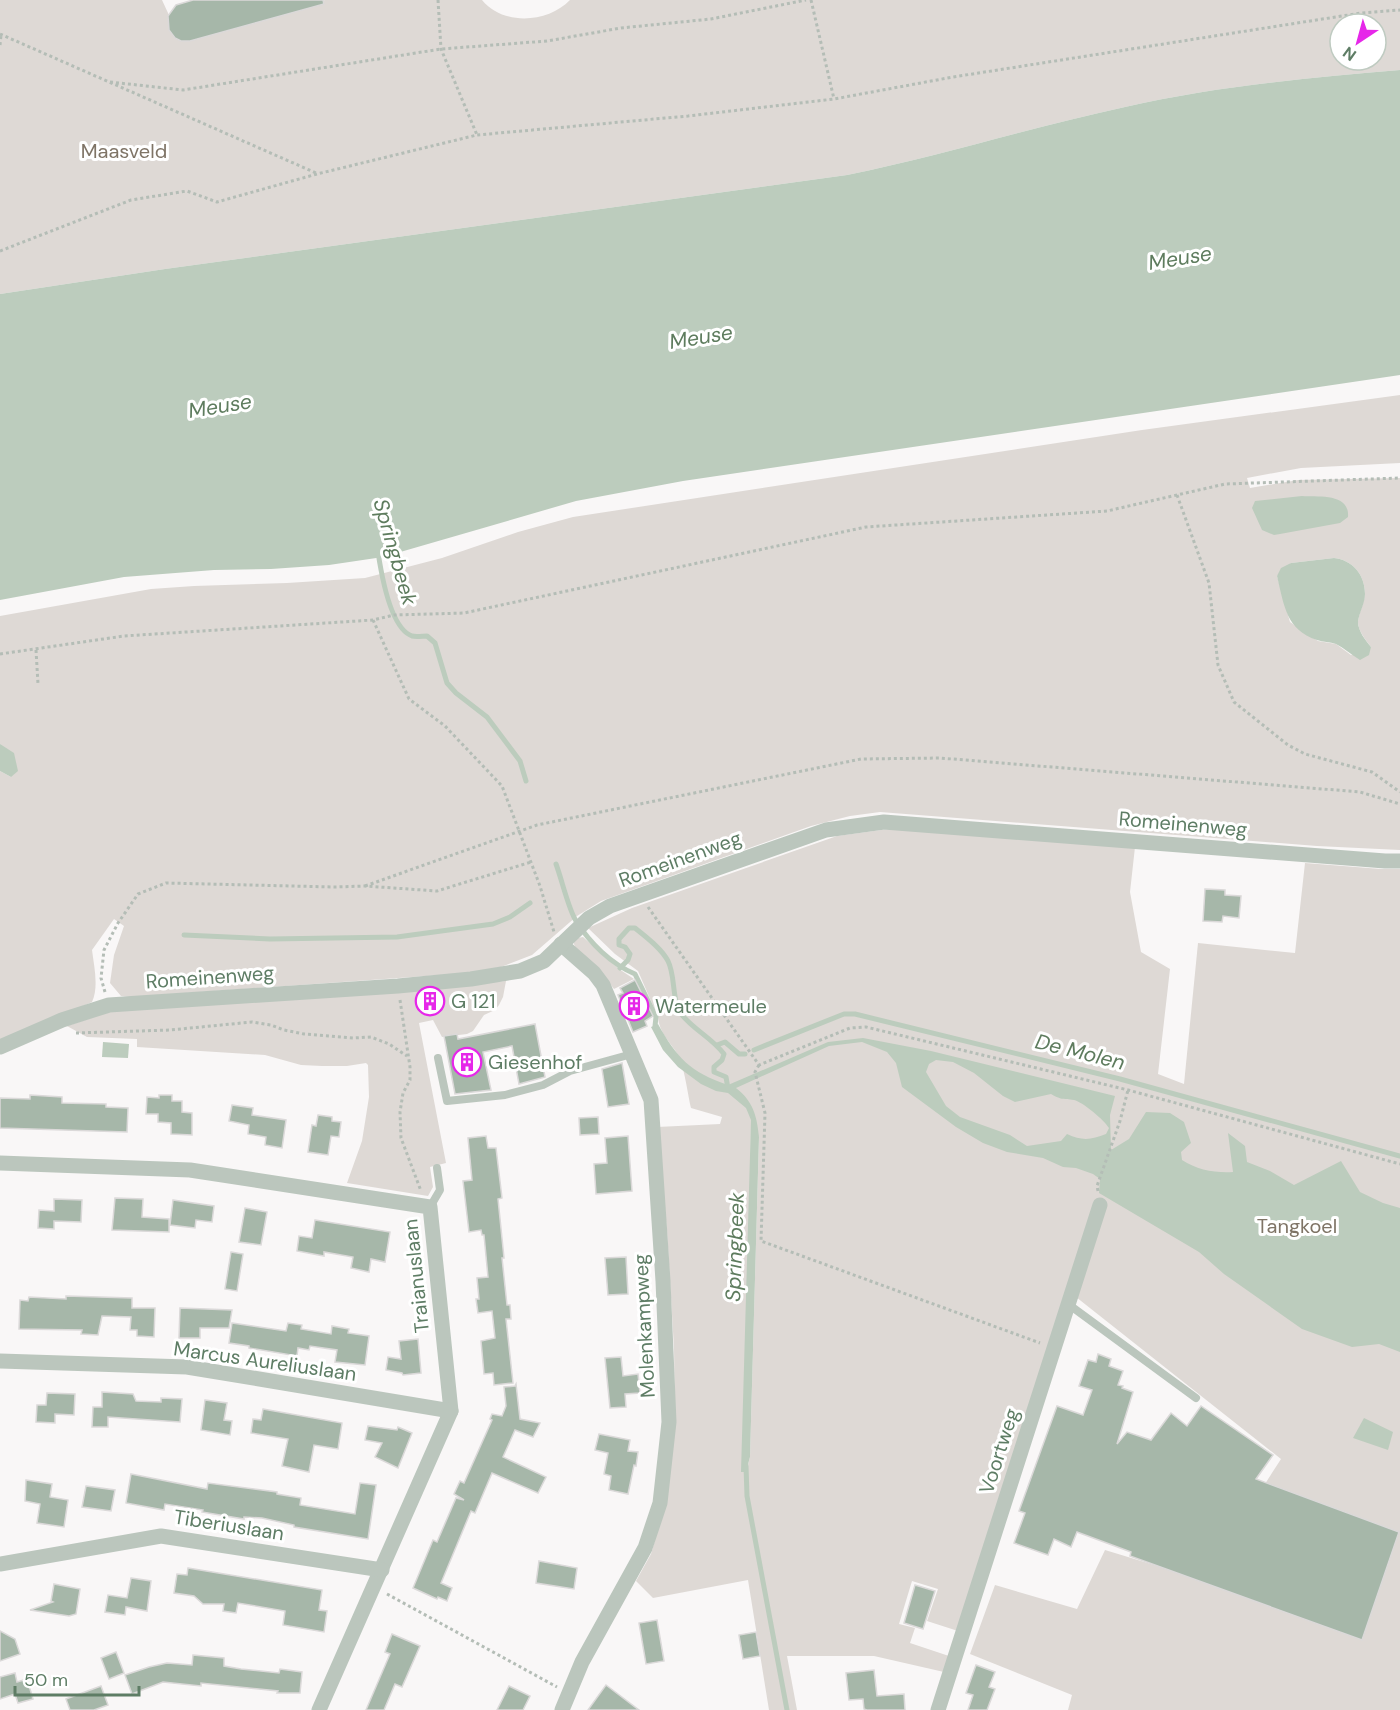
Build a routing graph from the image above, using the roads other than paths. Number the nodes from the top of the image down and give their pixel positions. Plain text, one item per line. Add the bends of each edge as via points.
1 (1400, 861) edge
2 (561, 944) junction
3 (0, 1047) edge
4 (632, 1054) junction
5 (438, 1058) dead end
6 (0, 1163) edge
7 (437, 1168) dead end
8 (1100, 1205) dead end
9 (430, 1207) junction
10 (1068, 1304) junction
11 (0, 1361) edge
12 (1196, 1398) dead end
13 (451, 1411) junction
14 (0, 1564) edge
15 (382, 1570) junction
16 (319, 1710) edge
17 (562, 1710) edge
18 (938, 1710) edge

1 - 2 street, Romeinenweg via 884,822 826,830 639,895 589,918
2 - 3 street, Romeinenweg via 544,961 520,971 471,979 109,1005
2 - 4 street, Molenkampweg via 603,985
4 - 5 lane via 570,1071 543,1085 447,1101
4 - 17 street, Molenkampweg via 651,1100 669,1422 660,1503 645,1548 582,1662
6 - 9 street, Traianuslaan via 190,1170
7 - 9 lane via 440,1190
8 - 10 street, Voortweg
9 - 13 street, Traianuslaan
10 - 12 lane
10 - 18 street, Voortweg
11 - 13 street, Marcus Aureliuslaan via 188,1367
13 - 15 street, Traianuslaan
14 - 15 street, Tiberiuslaan via 161,1536
15 - 16 street, Traianuslaan

